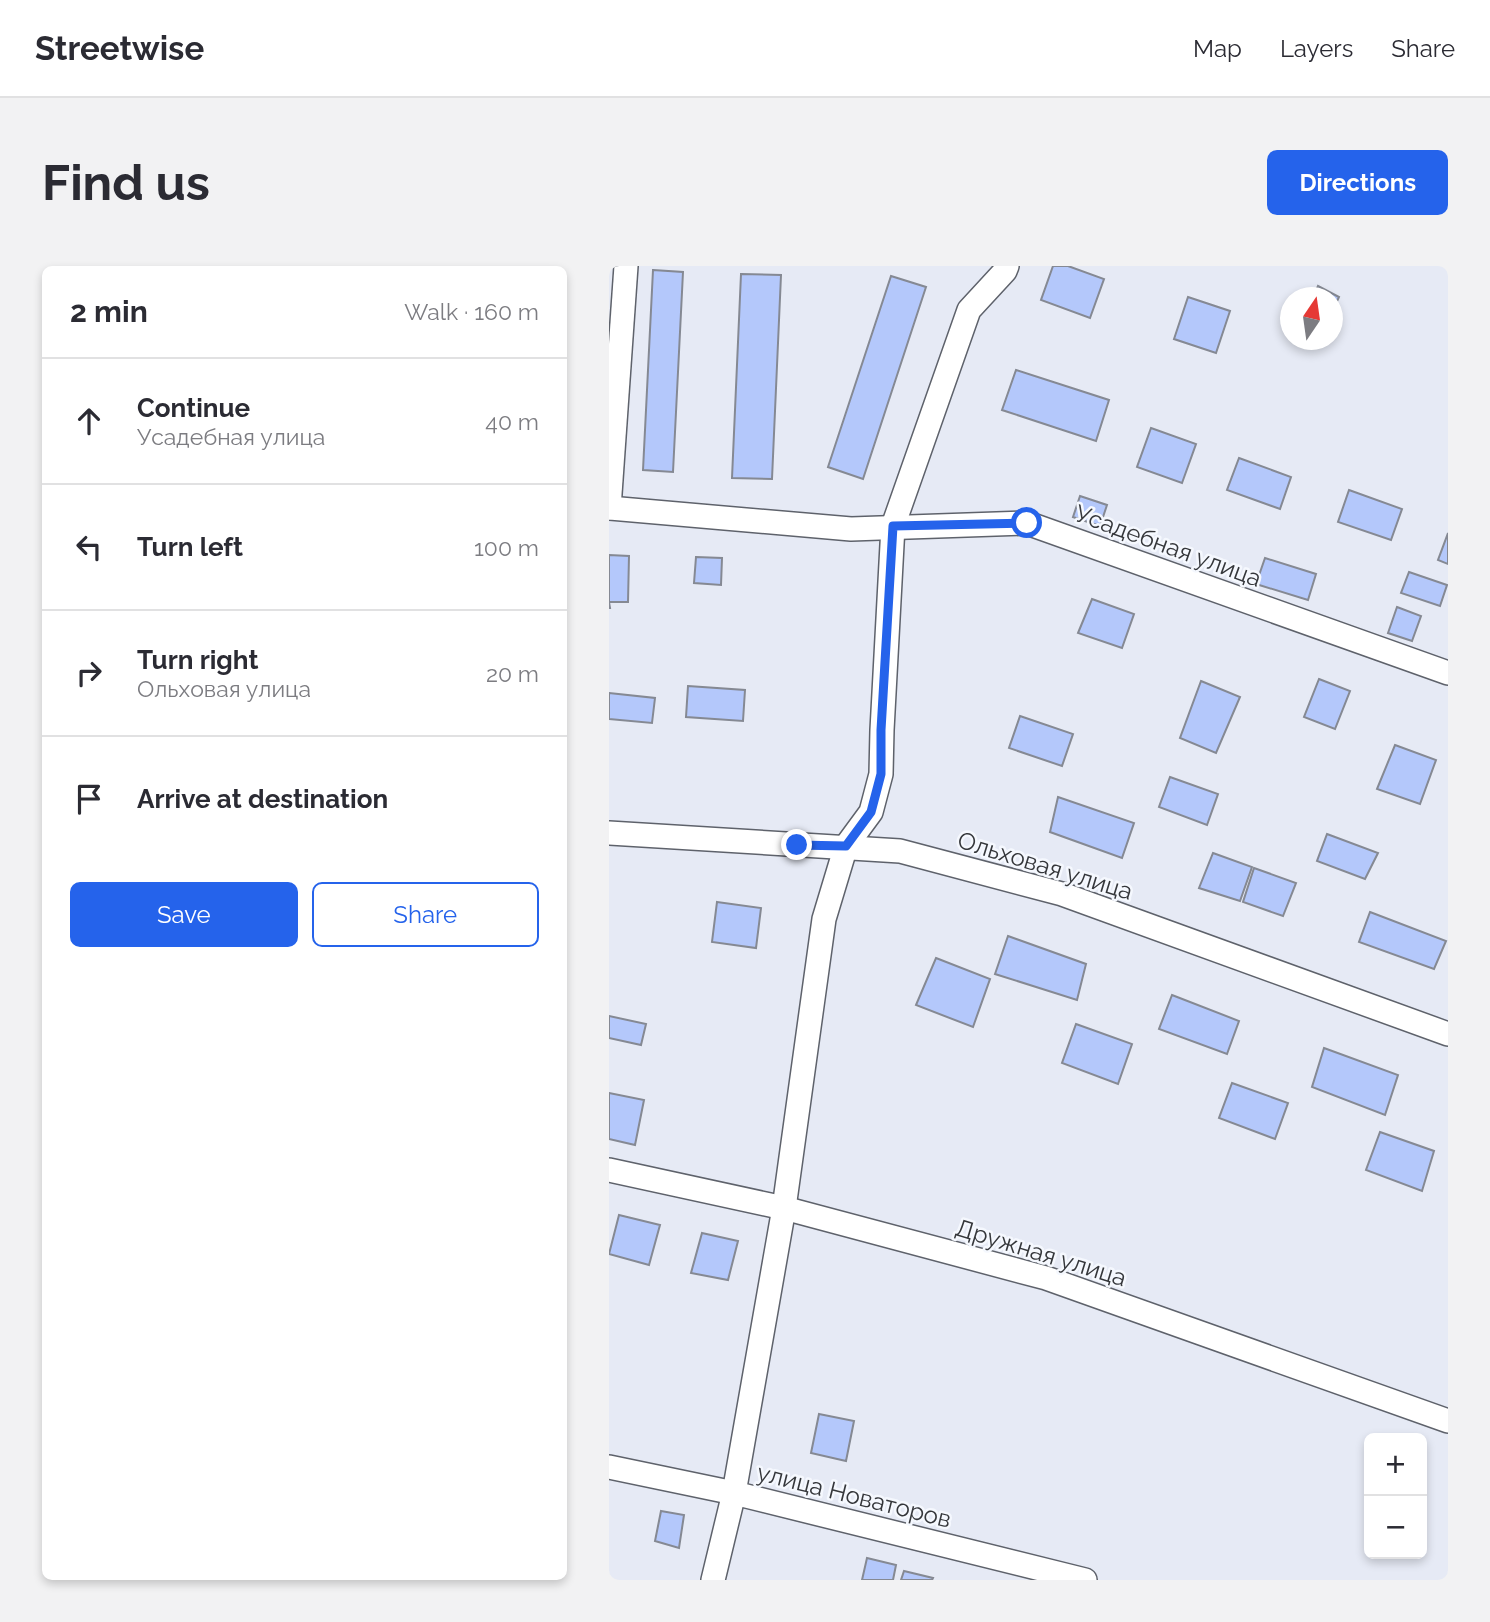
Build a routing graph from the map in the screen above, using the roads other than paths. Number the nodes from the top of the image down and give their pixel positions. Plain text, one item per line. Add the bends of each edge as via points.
1 (627, 266) edge
2 (1007, 266) edge
3 (609, 508) edge
4 (893, 526) junction
5 (1448, 673) edge
6 (609, 833) edge
7 (846, 846) junction
8 (1448, 1034) edge
9 (609, 1170) edge
10 (784, 1208) junction
11 (1448, 1421) edge
12 (609, 1467) edge
13 (734, 1493) junction
14 (713, 1580) edge
15 (1084, 1580) edge

1 - 3 street
2 - 4 street via 969,310
3 - 4 street, Усадебная улица via 851,529
4 - 5 street, Усадебная улица via 1027,523
4 - 7 street via 881,774 871,812
6 - 7 street, Ольховая улица
7 - 8 street, Ольховая улица via 900,851 1062,894
7 - 10 street via 824,919
9 - 10 street, Дружная улица
10 - 11 street, Дружная улица via 1046,1278
10 - 13 street
12 - 13 street, улица Новаторов
13 - 14 street
13 - 15 street, улица Новаторов

